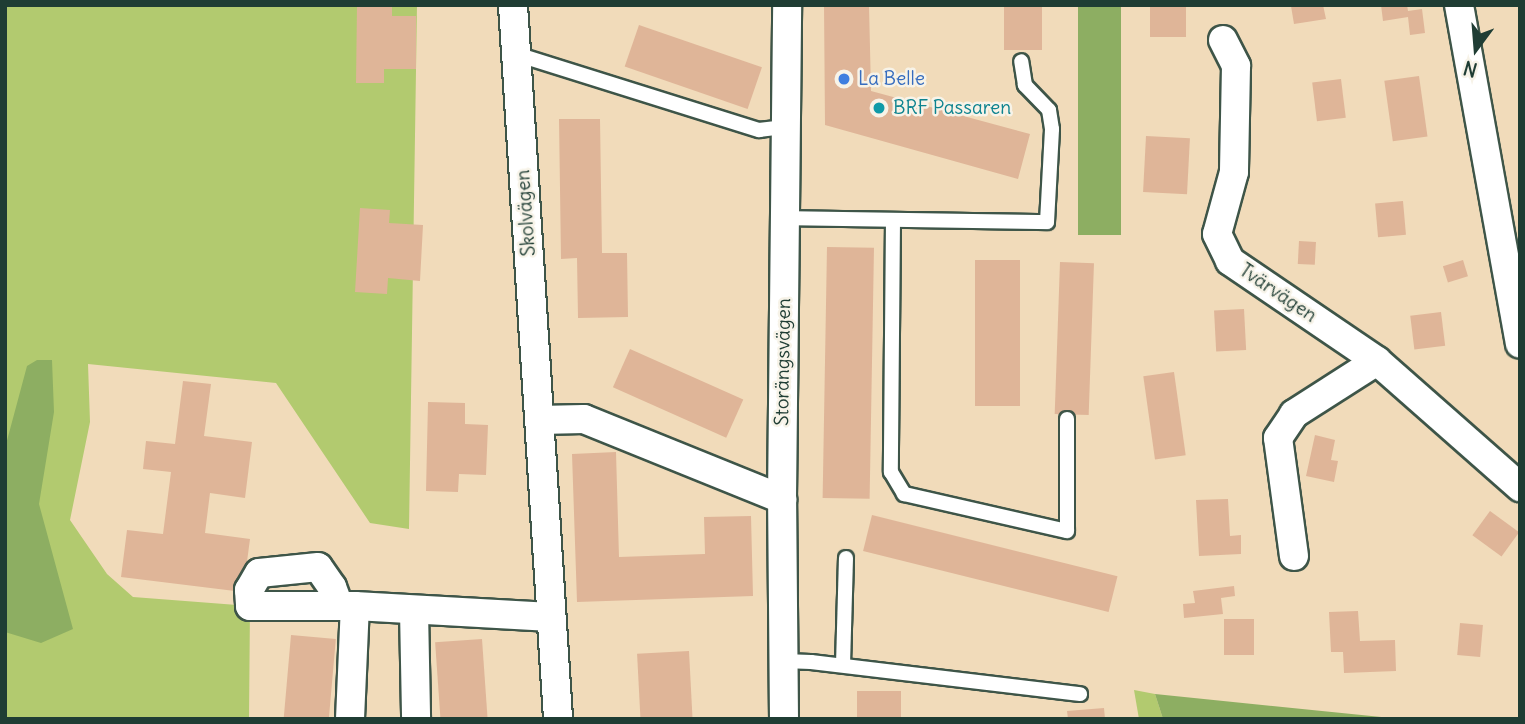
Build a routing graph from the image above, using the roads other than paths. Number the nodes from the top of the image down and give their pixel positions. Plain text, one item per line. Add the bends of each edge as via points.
1 (513, 5) edge
2 (787, 5) edge
3 (1460, 5) edge
4 (1223, 40) dead end
5 (516, 54) junction
6 (1021, 61) dead end
7 (785, 127) junction
8 (785, 218) junction
9 (893, 220) junction
10 (1520, 344) edge
11 (1377, 361) junction
12 (1067, 419) dead end
13 (539, 420) junction
14 (1520, 487) edge
15 (782, 499) junction
16 (1294, 555) dead end
17 (846, 558) dead end
18 (414, 610) junction
19 (551, 617) junction
20 (783, 661) junction
21 (843, 665) junction
22 (1080, 694) dead end
23 (350, 719) edge
24 (416, 719) edge
25 (558, 719) edge
26 (784, 719) edge

1 - 5 street, Skolvägen
2 - 7 street, Storängsvägen
3 - 10 street
4 - 11 street, Tvärvägen via 1236,66 1237,106 1234,172 1217,234 1230,261
5 - 7 lane via 759,130
5 - 13 street, Skolvägen
6 - 9 lane via 1025,85 1049,110 1047,222
7 - 8 street, Storängsvägen
8 - 9 lane
8 - 15 street, Storängsvägen
9 - 12 lane via 891,472 904,494 1067,531
11 - 14 street, Tvärvägen
11 - 16 street via 1294,414 1278,438
13 - 15 street via 584,419
13 - 19 street, Skolvägen
15 - 20 street, Storängsvägen
17 - 21 lane
18 - 19 street
18 - 23 street via 347,606
18 - 24 street
19 - 25 street, Skolvägen
20 - 21 lane
20 - 26 street, Storängsvägen
21 - 22 lane

